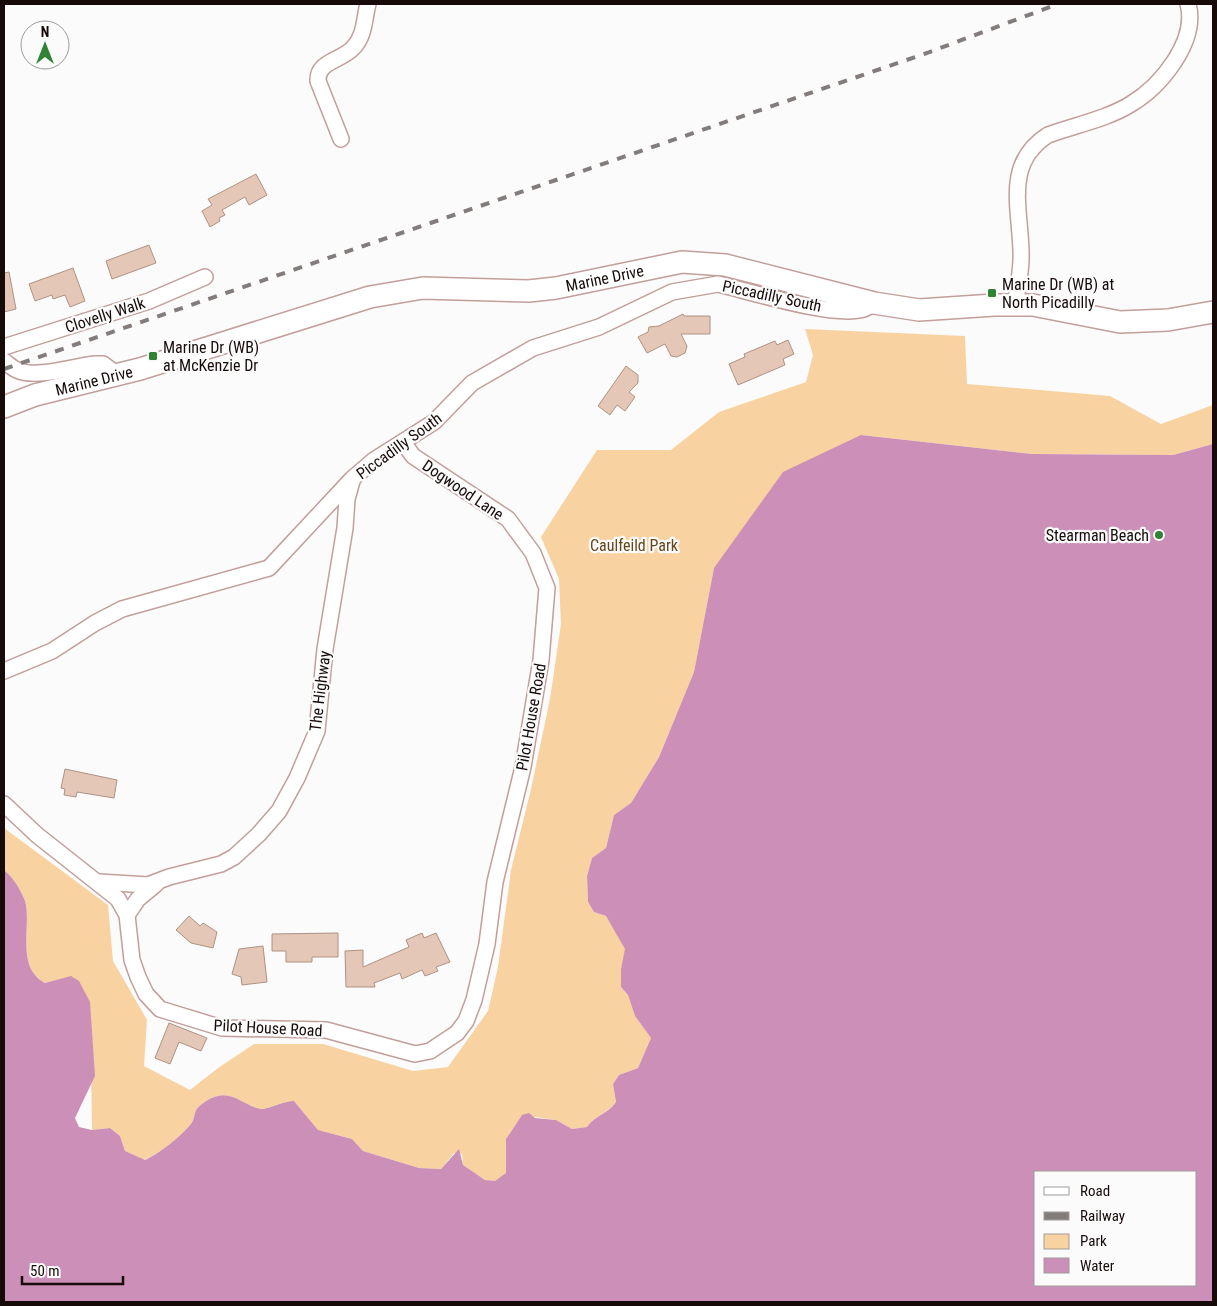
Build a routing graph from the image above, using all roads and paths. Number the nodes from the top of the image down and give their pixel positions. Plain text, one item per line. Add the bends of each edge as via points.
1 (1188, 4) edge
2 (363, 6) edge
3 (341, 139) dead end
4 (205, 276) dead end
5 (874, 303) junction
6 (1015, 305) junction
7 (1213, 312) edge
8 (4, 347) edge
9 (4, 361) edge
10 (116, 374) junction
11 (4, 407) edge
12 (402, 442) junction
13 (352, 479) junction
14 (539, 564) joint
15 (4, 671) edge
16 (4, 804) edge
17 (98, 882) junction
18 (157, 884) junction
19 (127, 915) junction

1 - 6 street via 1190,13 1186,39 1157,82 1120,110 1039,140 1024,160 1018,171 1017,184 1021,261
2 - 3 street via 363,32 353,48 321,67 318,74
4 - 8 street, Clovelly Walk via 140,304
5 - 6 main road, Marine Drive via 919,310
5 - 10 main road, Marine Drive via 725,265 682,262 529,291 423,288 395,292
5 - 12 street, Piccadilly South via 862,310 846,310 812,306 718,284 677,290 599,327 542,344 498,367 472,383 434,422
6 - 7 main road, Marine Drive via 1034,305 1120,322 1168,320
9 - 10 street via 25,373 103,364
10 - 11 main road, Marine Drive
12 - 13 street, Piccadilly South
12 - 14 street, Dogwood Lane via 413,456 508,519
13 - 15 street, Piccadilly South via 269,568 122,609 52,651
13 - 18 street, The Highway via 325,649 317,731 297,778 279,811 234,857 221,864 169,877
14 - 19 street, Pilot House Road via 547,588 546,616 524,757 495,882 488,944 474,1000 466,1021 457,1033 430,1051 415,1054 326,1030 222,1028 160,1009 146,994 135,969
16 - 17 street, Pilot House Road via 37,836
17 - 18 street, The Highway via 129,886
17 - 19 street, Pilot House Road via 118,898
18 - 19 street, The Highway via 138,898

